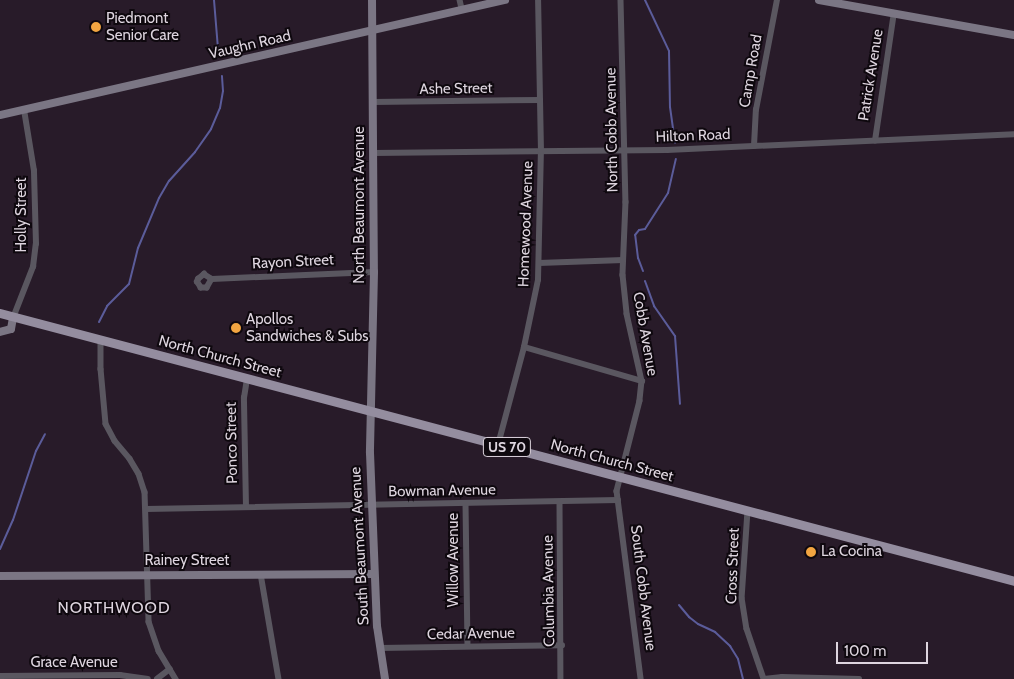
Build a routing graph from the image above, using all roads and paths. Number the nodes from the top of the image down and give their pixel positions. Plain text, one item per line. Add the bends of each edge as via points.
1 (372, 0) edge
2 (460, 0) edge
3 (505, 0) edge
4 (538, 0) edge
5 (621, 0) edge
6 (777, 0) edge
7 (819, 0) edge
8 (462, 9) junction
9 (894, 13) junction
10 (372, 30) junction
11 (1014, 35) edge
12 (540, 100) junction
13 (373, 102) junction
14 (24, 110) junction
15 (0, 116) edge
16 (1014, 134) edge
17 (875, 141) junction
18 (754, 146) junction
19 (626, 151) junction
20 (541, 152) junction
21 (373, 153) junction
22 (623, 260) junction
23 (539, 263) junction
24 (374, 272) junction
25 (212, 279) dead end
26 (0, 313) edge
27 (13, 318) junction
28 (0, 332) edge
29 (101, 340) junction
30 (524, 347) junction
31 (247, 379) junction
32 (642, 381) junction
33 (371, 411) junction
34 (498, 445) junction
35 (620, 477) junction
36 (618, 500) junction
37 (560, 502) junction
38 (466, 503) junction
39 (372, 504) junction
40 (246, 507) junction
41 (146, 510) junction
42 (748, 511) junction
43 (261, 574) junction
44 (374, 574) junction
45 (146, 575) junction
46 (0, 576) edge
47 (1014, 581) edge
48 (562, 645) junction
49 (468, 646) junction
50 (380, 648) junction
51 (170, 669) junction
52 (0, 676) edge
53 (148, 679) edge
54 (157, 679) edge
55 (176, 679) edge
56 (279, 679) edge
57 (385, 679) edge
58 (561, 679) edge
59 (642, 679) edge
60 (764, 679) edge
61 (859, 679) edge

1 - 10 street, North Beaumont Avenue
2 - 8 street
3 - 8 street, Vaughn Road
4 - 12 street, Homewood Avenue
5 - 19 street, North Cobb Avenue
6 - 18 street, Camp Road via 756,110
7 - 9 street
8 - 10 street, Vaughn Road
9 - 11 street
9 - 17 street, Patrick Avenue
10 - 13 street, North Beaumont Avenue
10 - 14 street, Vaughn Road
12 - 13 street, Ashe Street
12 - 20 street, Homewood Avenue
13 - 21 street, North Beaumont Avenue
14 - 15 street, Vaughn Road
14 - 27 street, Holly Street via 34,171 36,244 33,267
16 - 17 street, Hilton Road
17 - 18 street, Hilton Road
18 - 19 street, Hilton Road
19 - 20 street, Hilton Road
19 - 22 street, North Cobb Avenue
20 - 21 street, Hilton Road
20 - 23 street, Homewood Avenue
21 - 24 street, North Beaumont Avenue
22 - 23 street
22 - 32 street, Cobb Avenue via 627,314
23 - 30 street, Homewood Avenue via 535,300
24 - 25 street, Rayon Street
24 - 33 street, North Beaumont Avenue
26 - 27 main road, North Church Street / US 70
27 - 28 street via 11,329
27 - 29 main road, North Church Street / US 70
29 - 31 main road, North Church Street / US 70
29 - 41 street via 106,424 139,474
30 - 32 street
30 - 34 street, Homewood Avenue
31 - 33 main road, North Church Street / US 70
31 - 40 street, Ponco Street via 244,398
32 - 35 street, Cobb Avenue via 640,401
33 - 34 main road, North Church Street / US 70
33 - 39 street, South Beaumont Avenue
34 - 35 main road, North Church Street / US 70
35 - 36 street, Cobb Avenue
35 - 42 main road, North Church Street / US 70
36 - 37 street, Bowman Avenue
36 - 59 street, South Cobb Avenue
37 - 38 street, Bowman Avenue
37 - 48 street, Columbia Avenue
38 - 39 street, Bowman Avenue
38 - 49 street, Willow Avenue
39 - 40 street, Bowman Avenue
39 - 44 street, South Beaumont Avenue
40 - 41 street, Bowman Avenue
41 - 45 street
42 - 47 main road, North Church Street / US 70
42 - 60 street, Cross Street via 742,598 747,628
43 - 44 street, Rainey Street
43 - 45 street, Rainey Street
43 - 56 street
44 - 50 street, South Beaumont Avenue
45 - 46 street, Rainey Street
45 - 51 street via 150,628
48 - 49 street, Cedar Avenue
48 - 58 street, Columbia Avenue
49 - 50 street, Cedar Avenue
50 - 57 street, South Beaumont Avenue
51 - 54 street
51 - 55 street
52 - 53 street, Grace Avenue via 120,675
60 - 61 street

